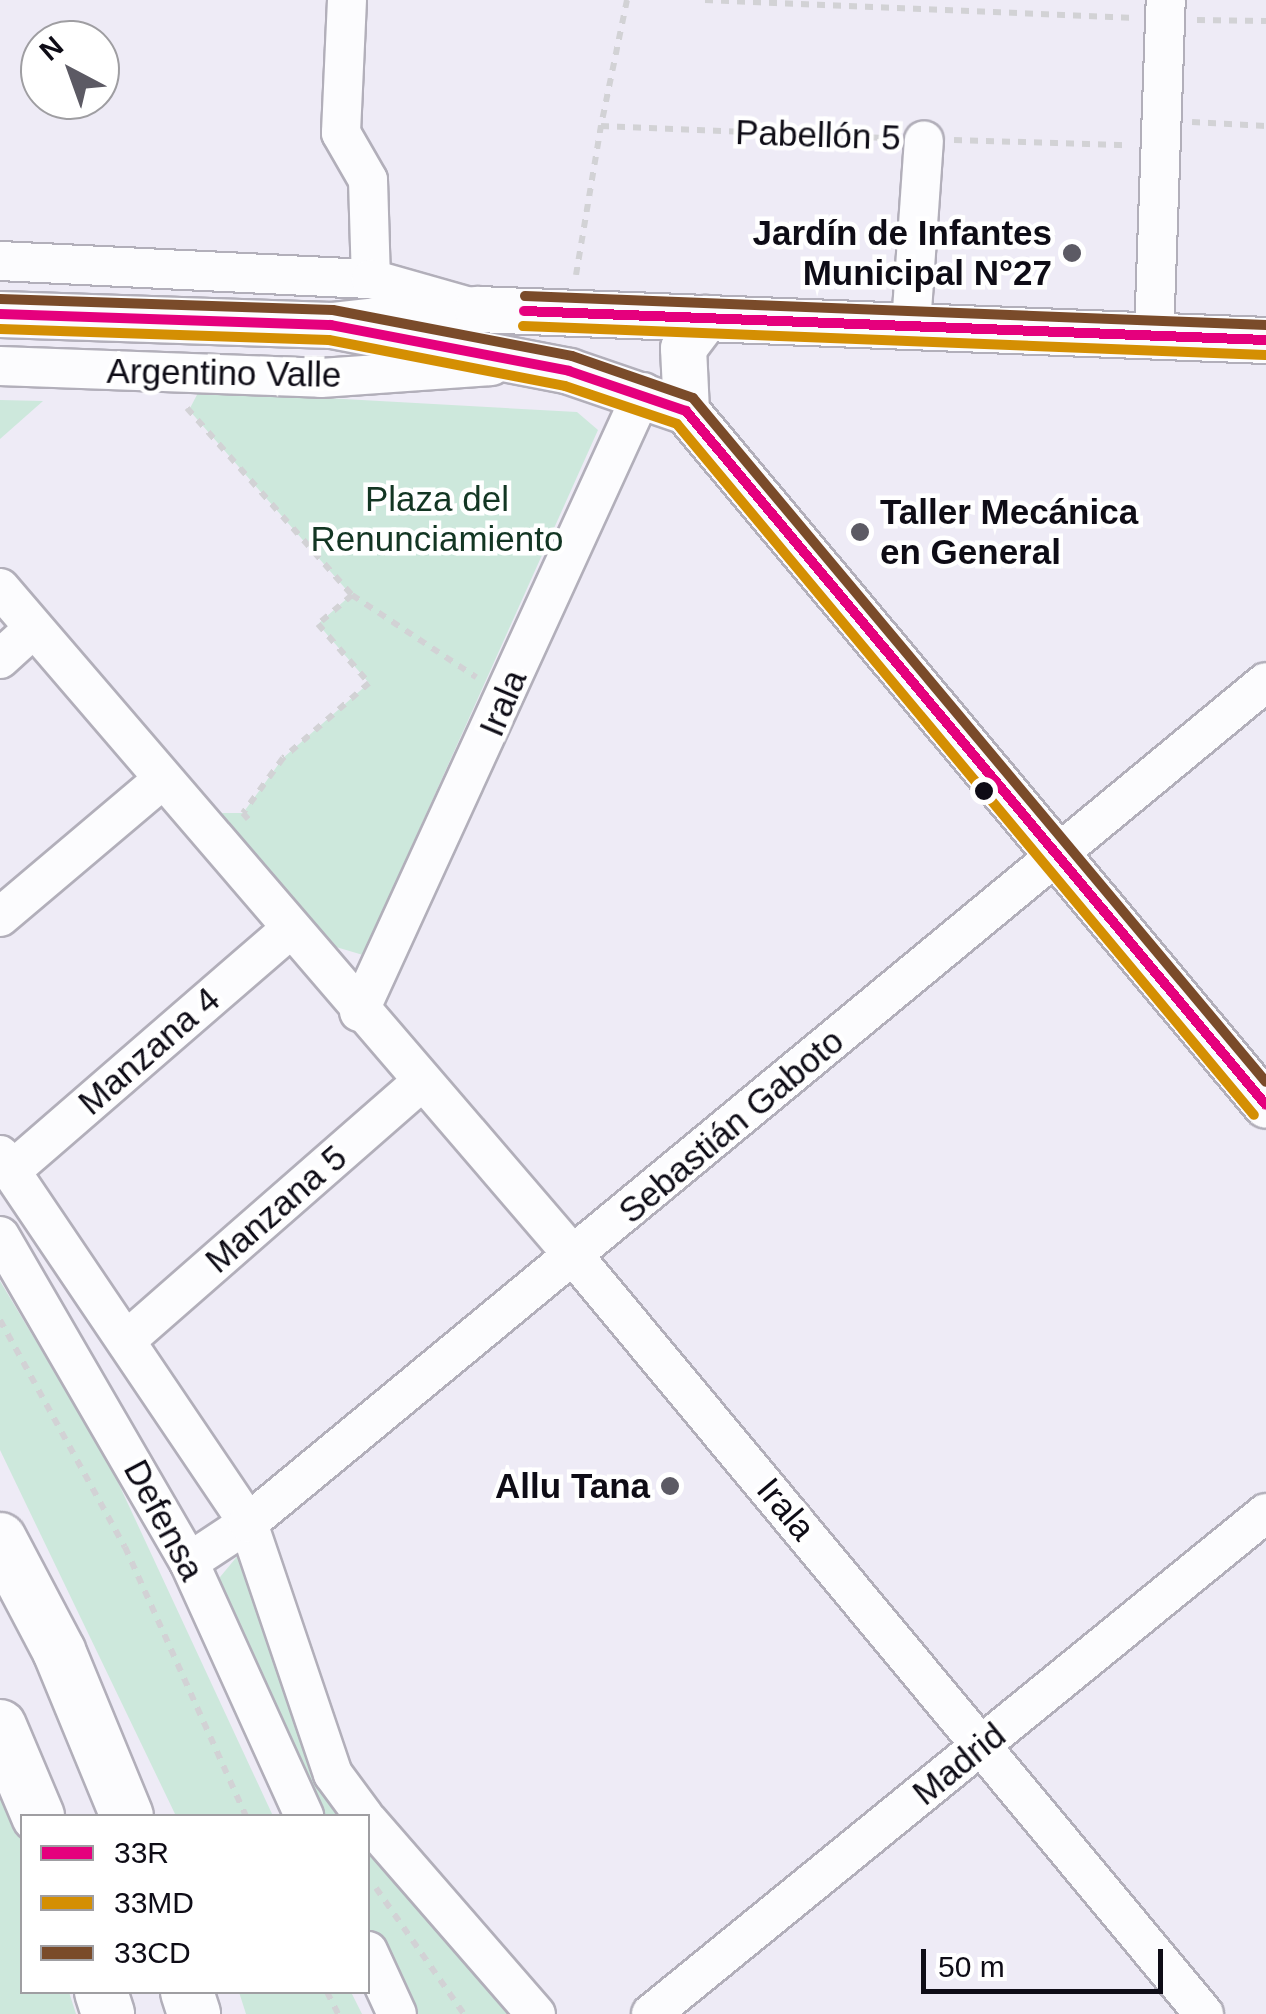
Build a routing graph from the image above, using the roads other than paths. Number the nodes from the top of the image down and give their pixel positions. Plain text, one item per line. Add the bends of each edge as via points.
1 (346, 0) edge
2 (1166, 10) edge
3 (924, 140) road end
4 (0, 261) edge
5 (371, 279) junction
6 (477, 309) junction
7 (0, 314) edge
8 (706, 318) junction
9 (330, 325) junction
10 (911, 325) junction
11 (1154, 336) junction
12 (1266, 340) edge
13 (508, 364) junction
14 (0, 366) edge
15 (644, 392) junction
16 (686, 410) junction
17 (0, 588) edge
18 (34, 630) junction
19 (0, 659) edge
20 (1266, 682) edge
21 (161, 781) junction
22 (1057, 856) junction
23 (0, 918) edge
24 (287, 932) junction
25 (359, 1012) junction
26 (422, 1081) junction
27 (1266, 1105) edge
28 (6, 1163) edge
29 (0, 1236) edge
30 (574, 1256) junction
31 (130, 1338) junction
32 (1266, 1513) edge
33 (248, 1523) junction
34 (0, 1539) edge
35 (190, 1562) junction
36 (0, 1726) edge
37 (983, 1746) junction
38 (37, 1814) edge
39 (126, 1814) edge
40 (303, 1814) edge
41 (362, 1814) edge
42 (370, 1824) edge
43 (370, 1955) edge
44 (397, 2014) edge
45 (536, 2014) edge
46 (651, 2014) edge
47 (1204, 2014) edge

1 - 5 street via 341,133 368,180
2 - 11 street
3 - 10 street
4 - 5 street
5 - 6 street
6 - 8 main road
6 - 9 main road
7 - 9 main road
8 - 10 main road
8 - 16 main road via 683,348
9 - 13 main road
10 - 11 main road
11 - 12 main road
13 - 14 street, Argentino Valle via 320,378
13 - 15 main road
15 - 16 main road
15 - 25 street, Irala via 491,686
16 - 22 main road
17 - 18 street, Irala
18 - 19 street
18 - 21 street, Irala
20 - 22 street, Sebastián Gaboto
21 - 23 street
21 - 24 street, Irala
22 - 27 main road
22 - 30 street, Sebastián Gaboto
24 - 25 street, Irala
24 - 28 street, Manzana 4
25 - 26 street, Irala
26 - 30 street, Irala
26 - 31 street, Manzana 5
28 - 31 street
29 - 35 street, Defensa
30 - 33 street, Sebastián Gaboto
30 - 37 street, Irala
31 - 33 street
32 - 37 street, Madrid
33 - 35 street, Sebastián Gaboto
33 - 41 street via 332,1774
34 - 39 highway via 59,1650
35 - 40 street, Defensa
36 - 38 highway
37 - 46 street, Madrid
37 - 47 street, Irala
42 - 45 street
43 - 44 street

